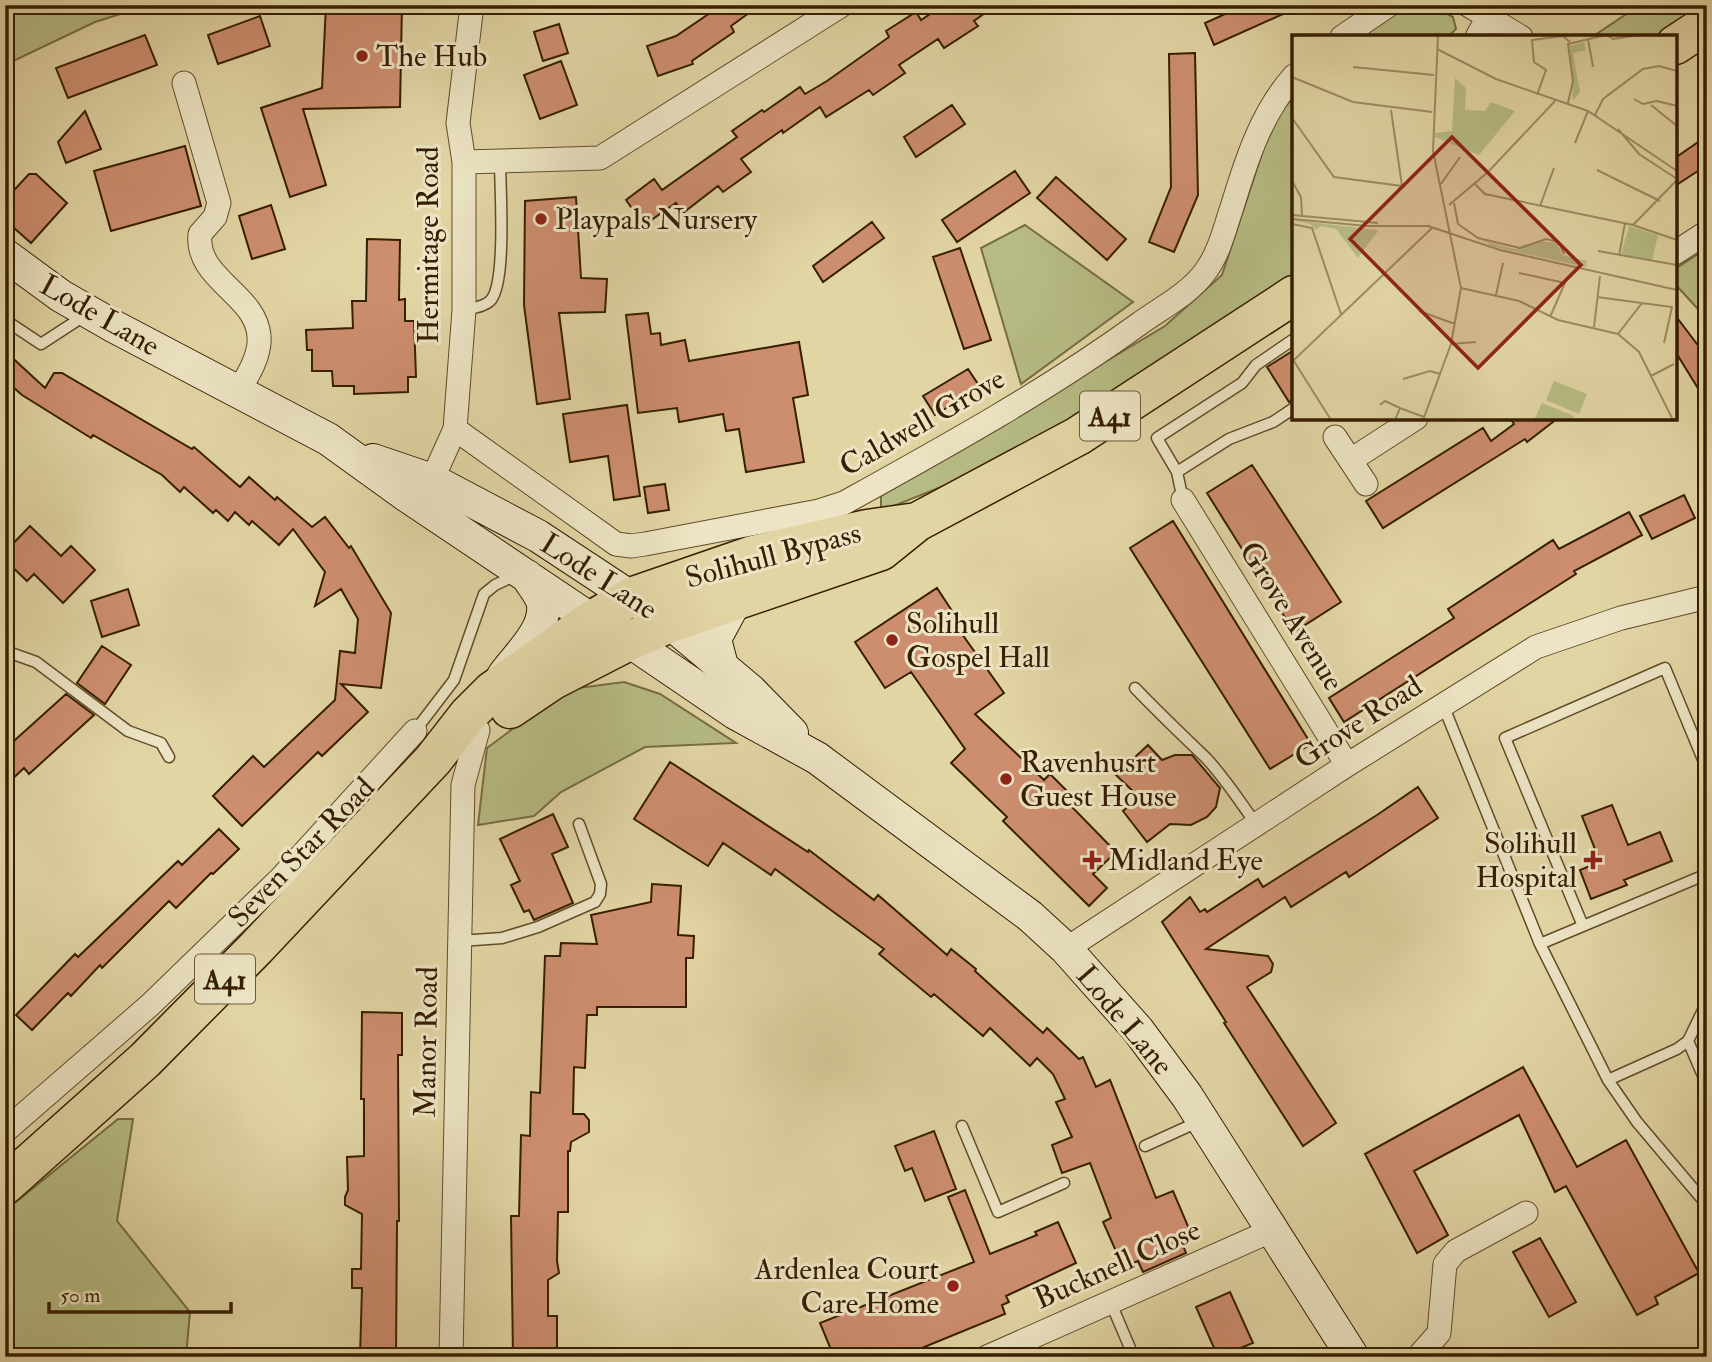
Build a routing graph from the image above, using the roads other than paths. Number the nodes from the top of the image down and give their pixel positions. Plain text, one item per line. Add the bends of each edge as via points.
1 (472, 5) edge
2 (842, 5) edge
3 (1389, 5) edge
4 (1468, 5) edge
5 (1707, 24) edge
6 (1482, 27) edge
7 (1345, 35) edge
8 (1513, 35) edge
9 (1677, 44) edge
10 (1292, 79) edge
11 (184, 83) dead end
12 (500, 161) junction
13 (464, 162) junction
14 (1707, 232) edge
15 (1677, 252) edge
16 (5, 255) edge
17 (1292, 296) edge
18 (464, 310) junction
19 (89, 312) junction
20 (5, 320) edge
21 (1292, 340) edge
22 (238, 392) junction
23 (1292, 409) edge
24 (1413, 420) edge
25 (455, 429) junction
26 (1335, 437) dead end
27 (345, 450) junction
28 (1351, 460) junction
29 (1177, 472) junction
30 (432, 480) junction
31 (1366, 484) dead end
32 (1184, 500) joint
33 (917, 522) junction
34 (524, 574) junction
35 (631, 597) junction
36 (1707, 597) edge
37 (736, 600) junction
38 (592, 620) junction
39 (670, 623) junction
40 (629, 641) junction
41 (5, 650) edge
42 (722, 666) junction
43 (1135, 688) dead end
44 (492, 691) junction
45 (1443, 705) junction
46 (478, 730) junction
47 (424, 746) junction
48 (169, 757) dead end
49 (817, 758) junction
50 (1347, 765) junction
51 (1707, 769) edge
52 (579, 824) dead end
53 (1256, 824) junction
54 (1707, 874) edge
55 (1583, 926) junction
56 (460, 941) junction
57 (1540, 944) junction
58 (1066, 949) junction
59 (1707, 1002) edge
60 (1688, 1041) junction
61 (1608, 1080) junction
62 (1707, 1085) edge
63 (1202, 1120) junction
64 (962, 1126) dead end
65 (5, 1133) edge
66 (1145, 1146) dead end
67 (18, 1175) edge
68 (1064, 1183) dead end
69 (1707, 1185) edge
70 (1698, 1196) junction
71 (1707, 1205) edge
72 (1526, 1213) dead end
73 (1273, 1230) junction
74 (1110, 1301) junction
75 (451, 1357) edge
76 (987, 1357) edge
77 (1130, 1357) edge
78 (1353, 1357) edge
79 (1418, 1357) edge

1 - 13 street, Hermitage Road via 458,123
2 - 12 street via 600,158
3 - 7 street
4 - 6 street
5 - 9 highway
6 - 8 street
10 - 25 street, Caldwell Grove via 1266,112 1218,250 1194,285 1103,351 991,421 844,503 645,544 616,544
11 - 22 street via 218,192 215,217 200,234 203,260 251,314 260,335 250,372
12 - 13 street
12 - 18 lane via 501,252 494,296 488,304
13 - 18 street, Hermitage Road
14 - 15 street
16 - 19 main road, Lode Lane
17 - 33 highway, Solihull Bypass / A41 via 1078,436
18 - 25 street, Hermitage Road
19 - 20 lane via 41,344
19 - 22 main road, Lode Lane
21 - 29 lane via 1256,365 1242,383 1157,438
22 - 27 main road, Lode Lane
23 - 29 lane via 1229,439
24 - 28 street
25 - 30 street, Hermitage Road
26 - 28 street
27 - 30 main road, Lode Lane
27 - 34 main road, Lode Lane
28 - 31 street
29 - 32 lane
30 - 35 main road, Lode Lane via 538,536
32 - 50 street, Grove Avenue
33 - 35 highway, Solihull Bypass / A41 via 753,555
33 - 37 highway, Solihull Bypass / A41 via 881,551
34 - 38 main road, Lode Lane
34 - 44 main road via 543,603 542,618
34 - 47 lane, Seven Star Road via 484,594 454,681
35 - 38 highway, Seven Star Road / A41
35 - 39 main road, Lode Lane
36 - 45 street, Grove Road via 1620,618 1536,647
37 - 39 highway, Solihull Bypass / A41
37 - 42 main road via 715,639
38 - 40 main road, Lode Lane
38 - 44 highway, Seven Star Road / A41
39 - 40 highway, Seven Star Road / A41
39 - 42 main road, Lode Lane
40 - 46 highway, Seven Star Road / A41 via 553,680
40 - 49 main road, Lode Lane via 736,713
41 - 48 lane via 36,662 128,731 161,743
42 - 49 main road, Lode Lane
43 - 53 lane via 1206,759
44 - 47 highway, Seven Star Road / A41 via 468,715
45 - 50 street, Grove Road
45 - 57 lane
46 - 47 highway, Seven Star Road / A41
46 - 56 street, Manor Road via 463,785
47 - 65 street, Seven Star Road via 150,1005
47 - 67 highway, Seven Star Road / A41 via 256,948 145,1060
49 - 58 main road, Lode Lane via 991,886
50 - 53 street, Grove Road
51 - 55 lane via 1665,668 1505,738
52 - 56 lane via 601,884 595,902 502,938
53 - 58 street, Grove Road
54 - 55 lane
55 - 57 lane
56 - 75 street, Manor Road
57 - 61 lane
58 - 63 main road, Lode Lane via 1138,1030
59 - 60 lane
60 - 61 lane
60 - 62 lane
61 - 70 lane
63 - 66 lane
63 - 73 main road, Lode Lane
64 - 68 lane via 998,1212
65 - 67 street, Seven Star Road
69 - 70 lane
70 - 71 lane
72 - 79 street via 1456,1251 1445,1264 1439,1334
73 - 74 street, Bucknell Close
73 - 78 main road, Lode Lane
74 - 76 street, Bucknell Close
74 - 77 lane

